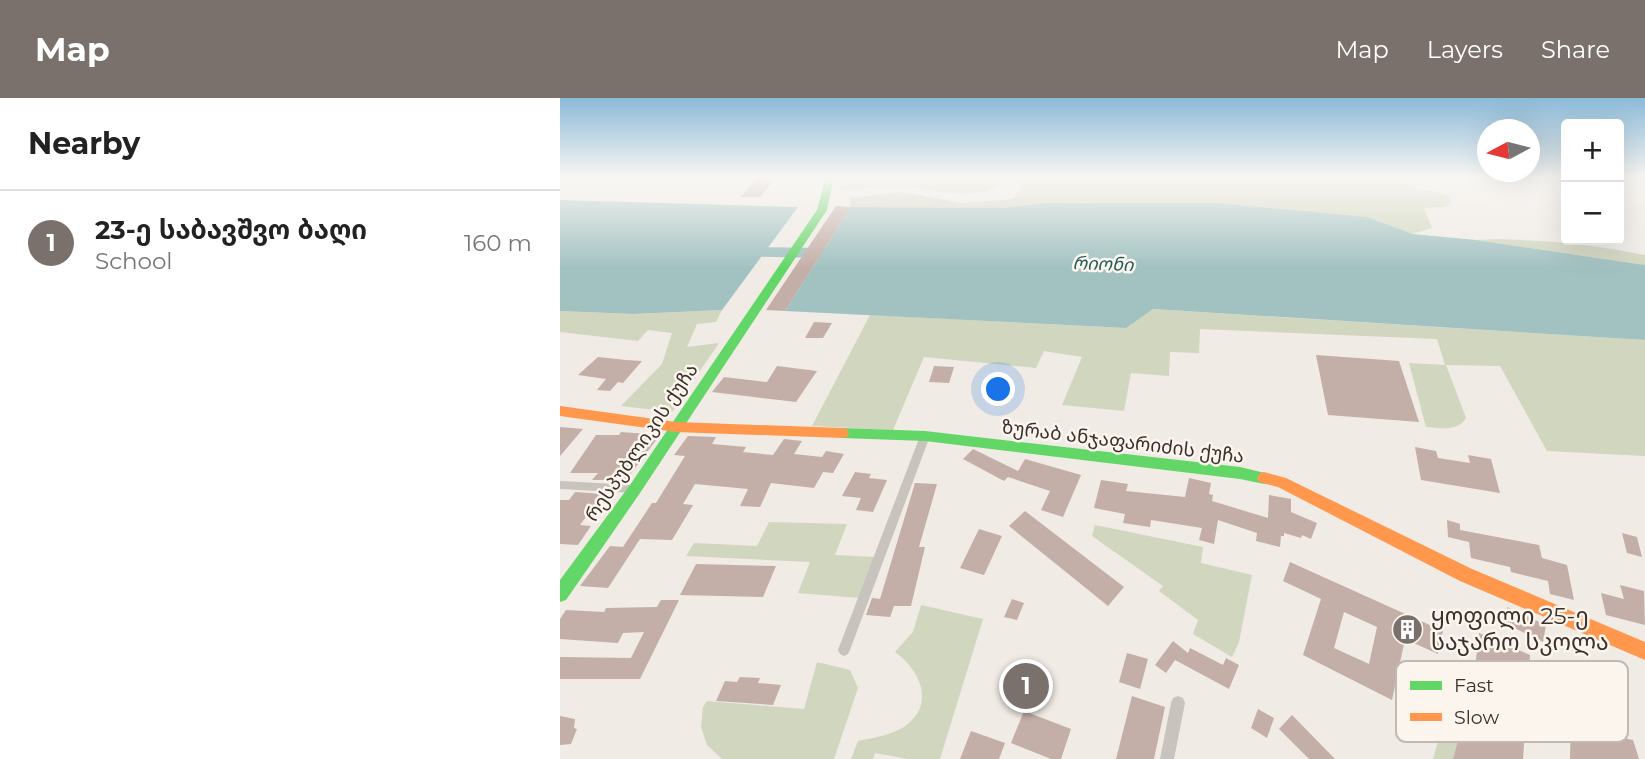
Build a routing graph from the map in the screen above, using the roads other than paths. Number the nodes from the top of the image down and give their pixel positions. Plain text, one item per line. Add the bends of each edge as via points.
1 (823, 208) edge
2 (560, 411) edge
3 (676, 427) junction
4 (925, 436) junction
5 (560, 485) edge
6 (635, 489) junction
7 (560, 594) edge
8 (844, 650) dead end
9 (1645, 650) edge
10 (1178, 703) dead end
11 (1167, 759) edge

1 - 3 street, რესპუბლიკის ქუჩა
2 - 3 street, ზურაბ ანჯაფარიძის ქუჩა
3 - 4 street, ზურაბ ანჯაფარიძის ქუჩა
3 - 6 street, რესპუბლიკის ქუჩა
4 - 8 street
4 - 9 street, ზურაბ ანჯაფარიძის ქუჩა via 1240,473 1280,482 1466,575
5 - 6 street
6 - 7 street, რესპუბლიკის ქუჩა
10 - 11 street

